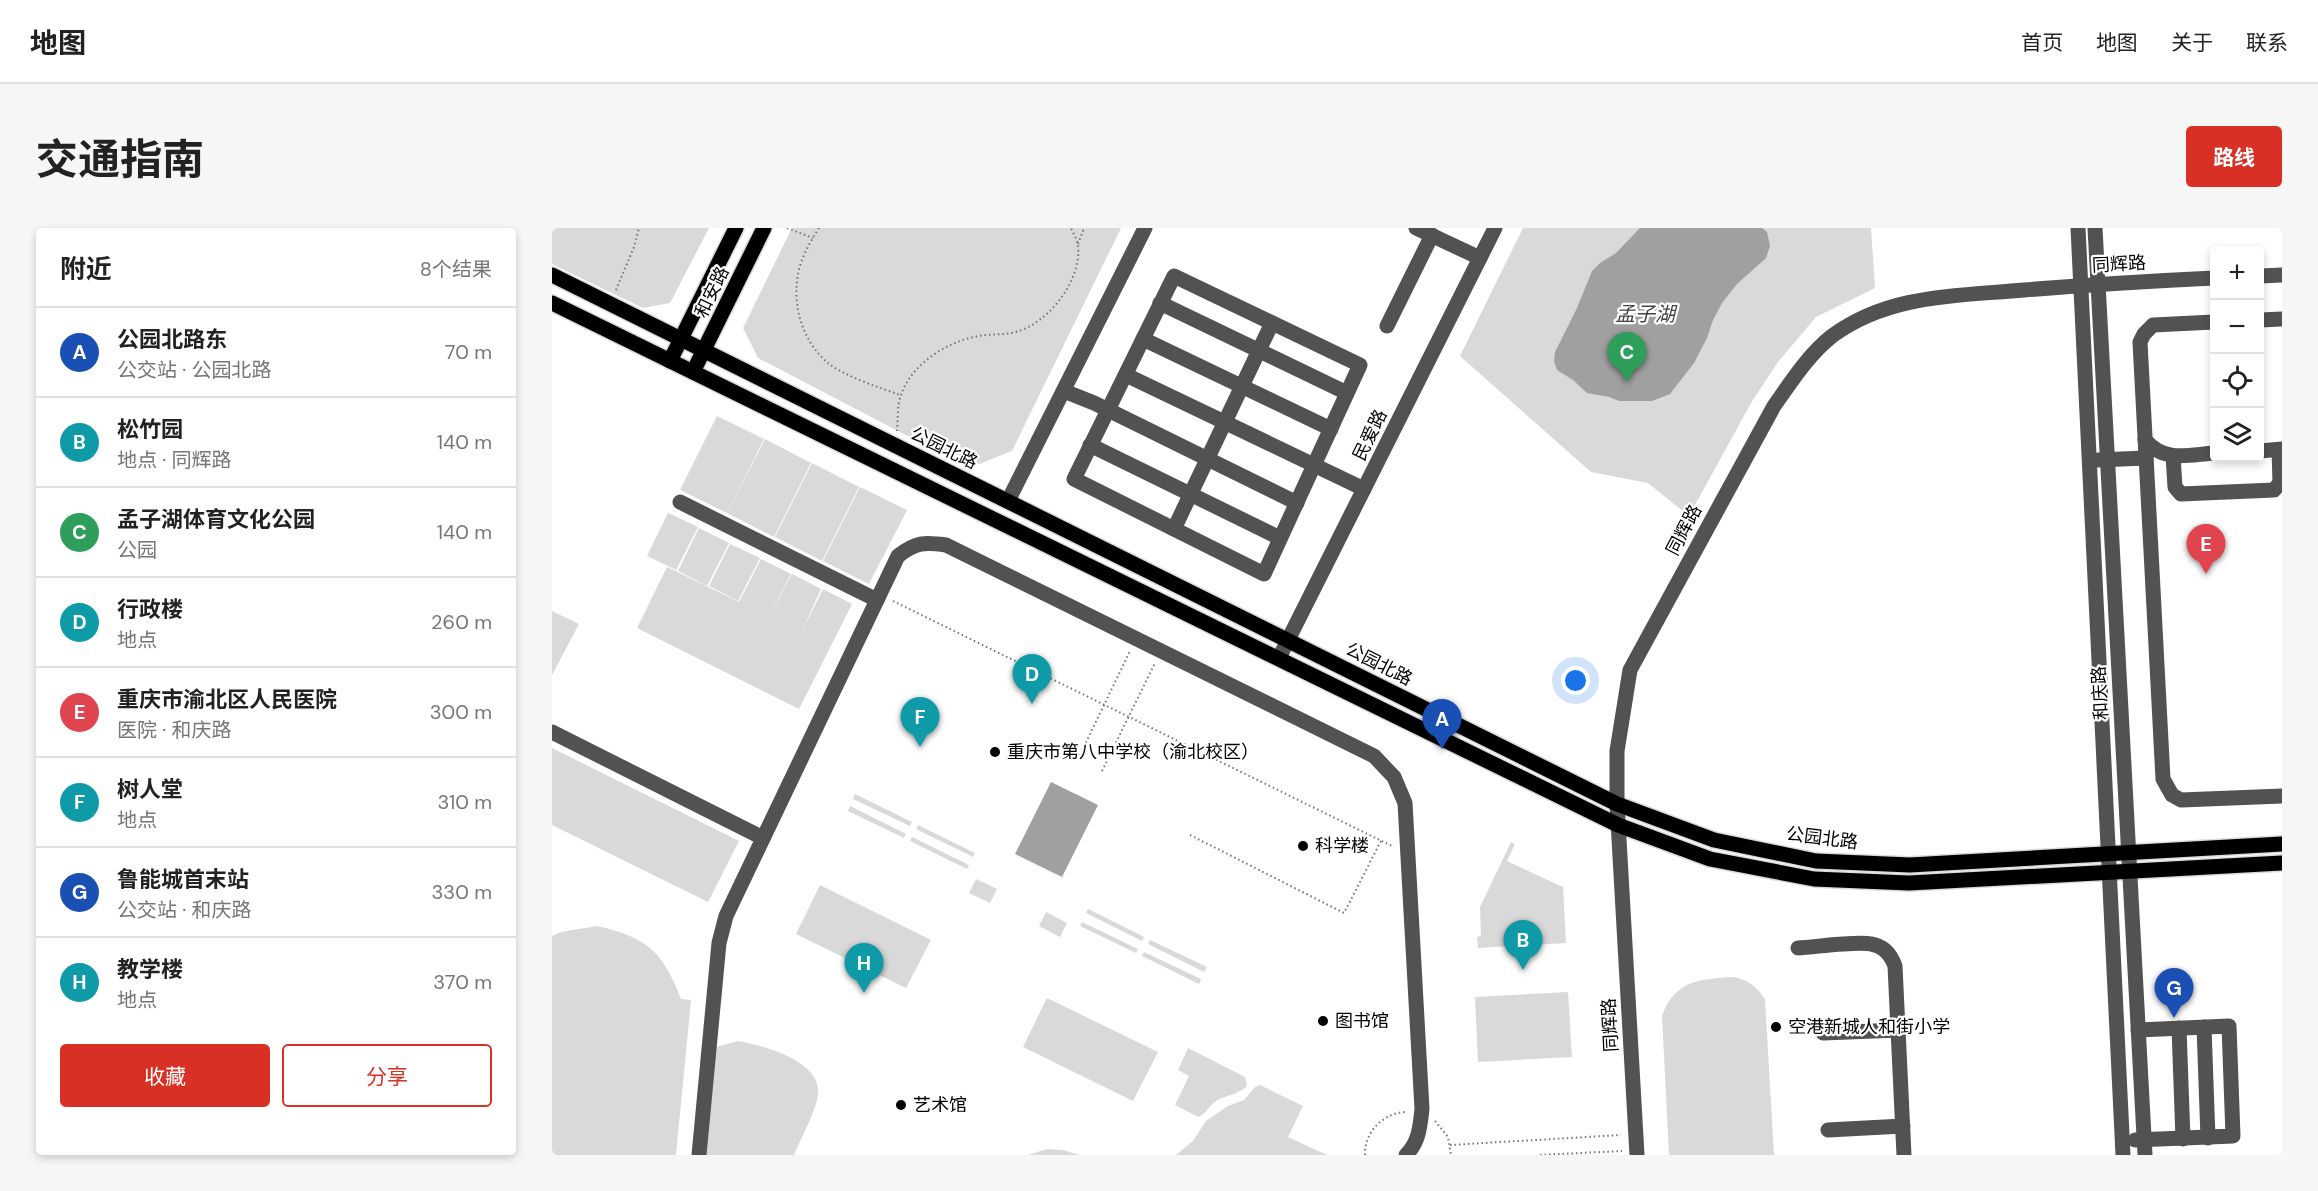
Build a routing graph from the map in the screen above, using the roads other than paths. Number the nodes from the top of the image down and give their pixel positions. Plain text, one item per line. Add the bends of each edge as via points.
1 (736, 228) edge
2 (764, 228) edge
3 (1145, 228) edge
4 (1416, 228) edge
5 (1495, 228) edge
6 (2078, 228) edge
7 (2095, 228) edge
8 (1432, 236) junction
9 (1480, 258) junction
10 (552, 275) edge
11 (2282, 275) edge
12 (2264, 276) edge
13 (2210, 278) edge
14 (2098, 284) junction
15 (2082, 285) junction
16 (552, 303) edge
17 (1160, 303) junction
18 (2282, 319) edge
19 (2264, 320) edge
20 (2210, 322) edge
21 (1272, 323) junction
22 (1387, 326) dead end
23 (1143, 339) junction
24 (682, 340) junction
25 (705, 351) junction
26 (1259, 351) junction
27 (670, 361) junction
28 (693, 372) junction
29 (1126, 375) junction
30 (1241, 386) junction
31 (1064, 391) junction
32 (1347, 393) junction
33 (1108, 410) junction
34 (1224, 422) junction
35 (1331, 429) junction
36 (2145, 440) junction
37 (1090, 445) junction
38 (2280, 449) edge
39 (2264, 451) edge
40 (2210, 453) edge
41 (2173, 456) junction
42 (1207, 458) junction
43 (2146, 458) junction
44 (2107, 460) junction
45 (2090, 461) junction
46 (1314, 466) junction
47 (1365, 489) junction
48 (1190, 494) junction
49 (1008, 501) junction
50 (680, 502) dead end
51 (1297, 503) junction
52 (1173, 529) junction
53 (1280, 538) junction
54 (878, 598) junction
55 (1290, 641) junction
56 (1279, 658) junction
57 (552, 732) edge
58 (2282, 796) edge
59 (1617, 804) junction
60 (1618, 825) junction
61 (763, 838) junction
62 (2282, 844) edge
63 (2127, 853) junction
64 (2109, 854) junction
65 (2282, 862) edge
66 (2129, 871) junction
67 (2110, 872) junction
68 (1798, 948) dead end
69 (2204, 1027) junction
70 (2179, 1028) junction
71 (1899, 1029) junction
72 (2138, 1030) junction
73 (1823, 1034) dead end
74 (1903, 1126) junction
75 (1828, 1130) dead end
76 (2208, 1138) junction
77 (2183, 1139) junction
78 (2123, 1148) edge
79 (2144, 1148) edge
80 (1637, 1152) edge
81 (699, 1155) edge
82 (1406, 1155) edge
83 (1904, 1155) edge

1 - 24 main road, 和安路
2 - 25 main road, 和安路
3 - 31 street
4 - 8 street
5 - 9 street, 民爱路
6 - 15 street, 和庆路
7 - 14 street, 和庆路
8 - 9 street
8 - 22 street
9 - 47 street, 民爱路
10 - 24 main road, 公园北路
11 - 12 street
13 - 14 street, 同辉路
14 - 15 street, 同辉路
14 - 44 street, 和庆路
15 - 45 street, 和庆路
15 - 59 street, 同辉路 via 1917,299 1873,312 1832,337 1800,369 1774,405 1630,670 1617,751
16 - 27 main road
17 - 21 street via 1174,276
17 - 23 street
17 - 26 street
18 - 19 street
20 - 36 street via 2153,325 2139,342
21 - 26 street
21 - 32 street via 1360,365
23 - 29 street
23 - 30 street
24 - 25 main road, 公园北路
24 - 27 main road, 和安路
25 - 28 main road, 和安路
25 - 49 main road, 公园北路
26 - 30 street
26 - 32 street
27 - 28 main road
28 - 56 main road
29 - 33 street
29 - 34 street
30 - 34 street
30 - 35 street
31 - 33 street
31 - 49 street
32 - 35 street
33 - 37 street
33 - 42 street
34 - 42 street
34 - 46 street
35 - 46 street
36 - 41 street via 2154,450
36 - 43 street
37 - 48 street
37 - 52 street via 1074,479
38 - 39 street
38 - 41 street via 2280,483 2274,490 2181,494 2175,487
40 - 41 street
42 - 48 street
42 - 51 street
43 - 44 street
43 - 58 street via 2166,788 2181,800 2192,801
44 - 45 street
44 - 63 street, 和庆路
45 - 64 street, 和庆路
46 - 47 street
46 - 51 street
47 - 55 street, 民爱路
48 - 52 street
48 - 53 street
49 - 55 main road, 公园北路
50 - 54 street
51 - 53 street
52 - 53 street via 1264,574
54 - 61 street
54 - 82 street via 898,556 912,545 946,545 1374,756 1394,777 1405,803 1422,1110 1420,1132
55 - 56 street, 民爱路
55 - 59 main road, 公园北路
56 - 60 main road
57 - 61 street
59 - 60 street, 同辉路
59 - 64 main road, 公园北路 via 1714,840 1816,861 1910,865
60 - 67 main road via 1710,859 1815,879 1909,883
60 - 80 street, 同辉路
61 - 81 street via 726,916 719,943
62 - 63 main road, 公园北路
63 - 64 main road, 公园北路
63 - 66 street, 和庆路
64 - 67 street, 和庆路
65 - 66 main road
66 - 67 main road
66 - 72 street, 和庆路
67 - 78 street, 和庆路
68 - 71 street via 1870,944 1882,948 1895,966
69 - 70 street
69 - 76 street
69 - 76 street via 2229,1026 2233,1125 2233,1136
70 - 72 street
70 - 77 street
71 - 73 street
71 - 74 street
72 - 79 street, 和庆路
74 - 75 street
74 - 83 street
76 - 77 street
77 - 79 street
78 - 79 street

